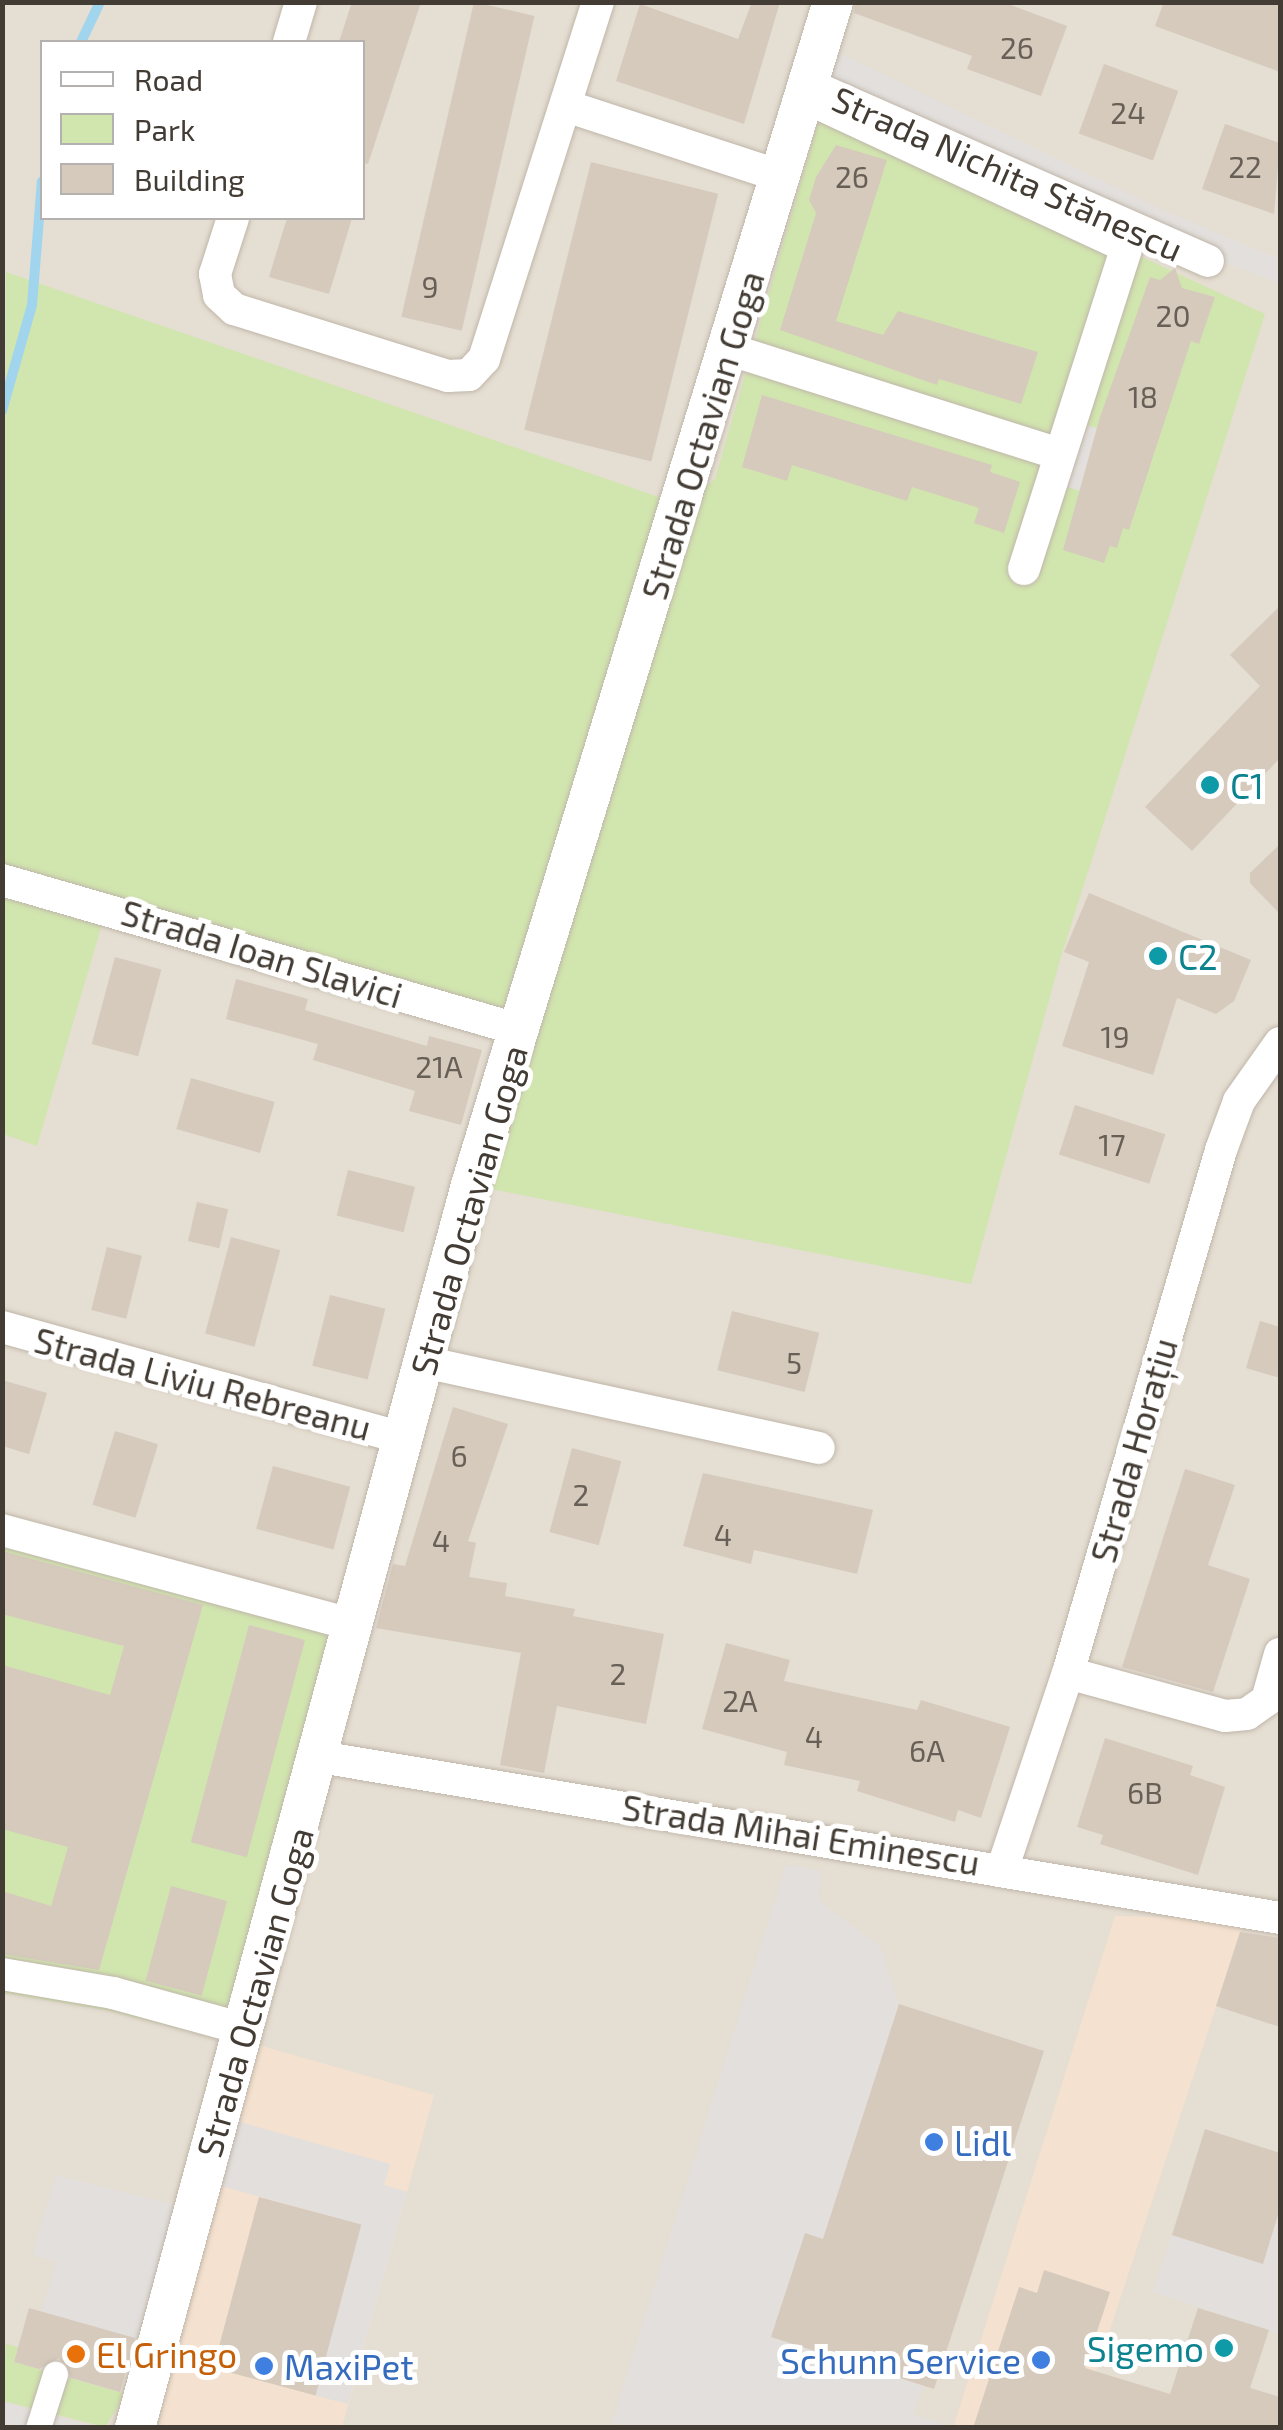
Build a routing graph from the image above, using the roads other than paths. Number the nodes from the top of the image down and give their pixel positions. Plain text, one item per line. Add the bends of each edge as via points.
1 (301, 2) edge
2 (598, 2) edge
3 (833, 2) edge
4 (290, 40) edge
5 (807, 93) junction
6 (566, 106) junction
7 (780, 176) junction
8 (232, 220) edge
9 (1126, 250) joint
10 (1208, 260) dead end
11 (728, 349) junction
12 (1060, 454) junction
13 (1024, 569) dead end
14 (2, 880) edge
15 (520, 1030) junction
16 (1276, 1057) edge
17 (2, 1327) edge
18 (424, 1362) junction
19 (403, 1438) junction
20 (820, 1448) dead end
21 (2, 1530) edge
22 (353, 1625) junction
23 (1280, 1654) edge
24 (1068, 1673) junction
25 (320, 1756) junction
26 (1003, 1867) junction
27 (1280, 1918) edge
28 (2, 1974) edge
29 (244, 2028) junction
30 (56, 2374) dead end
31 (38, 2428) edge
32 (135, 2428) edge

1 - 4 street
2 - 6 street
3 - 5 street, Strada Octavian Goga
5 - 7 street, Strada Octavian Goga
5 - 9 street
5 - 10 street, Strada Nichita Stănescu
6 - 7 street
6 - 8 street via 484,359 469,375 448,376 234,309 219,295 216,274
7 - 11 street, Strada Octavian Goga
9 - 12 street, Strada Nichita Stănescu
11 - 12 street
11 - 15 street, Strada Octavian Goga
12 - 13 street, Strada Nichita Stănescu
14 - 15 street, Strada Ioan Slavici
15 - 18 street, Strada Octavian Goga
16 - 24 street, Strada Horațiu via 1239,1101 1221,1150
17 - 19 street, Strada Liviu Rebreanu
18 - 19 street, Strada Octavian Goga
18 - 20 street
19 - 22 street, Strada Octavian Goga
21 - 22 street
22 - 25 street, Strada Octavian Goga
23 - 24 street via 1266,1700 1247,1714 1224,1716
24 - 26 street, Strada Horațiu
25 - 26 street, Strada Mihai Eminescu
25 - 29 street, Strada Octavian Goga
26 - 27 street, Strada Mihai Eminescu
28 - 29 street via 113,1993
29 - 32 street, Strada Octavian Goga
30 - 31 street

